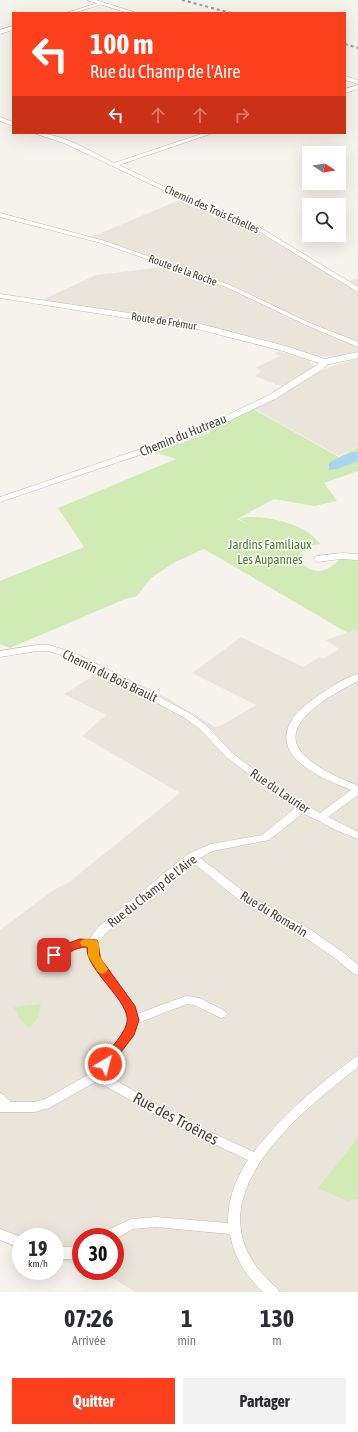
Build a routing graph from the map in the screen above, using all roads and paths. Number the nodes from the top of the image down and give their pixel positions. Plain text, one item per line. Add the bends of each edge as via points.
1 (90, 0) edge
2 (101, 3) junction
3 (71, 12) edge
4 (131, 12) edge
5 (12, 28) edge
6 (0, 32) edge
7 (346, 78) edge
8 (358, 82) edge
9 (358, 87) edge
10 (346, 91) edge
11 (0, 119) edge
12 (12, 124) edge
13 (40, 134) edge
14 (207, 134) edge
15 (113, 165) junction
16 (0, 215) edge
17 (358, 290) edge
18 (0, 296) edge
19 (358, 345) edge
20 (358, 355) edge
21 (325, 362) junction
22 (0, 500) edge
23 (358, 557) edge
24 (318, 559) dead end
25 (0, 654) edge
26 (358, 677) edge
27 (210, 734) joint
28 (358, 790) edge
29 (302, 808) junction
30 (320, 817) junction
31 (358, 836) edge
32 (192, 857) junction
33 (93, 943) junction
34 (52, 962) dead end
35 (358, 971) edge
36 (221, 1014) dead end
37 (133, 1020) junction
38 (358, 1061) edge
39 (97, 1075) junction
40 (0, 1098) edge
41 (4, 1107) edge
42 (256, 1158) junction
43 (123, 1228) edge
44 (234, 1229) junction
45 (0, 1234) edge
46 (12, 1239) edge
47 (272, 1292) edge

1 - 2 street
2 - 3 street
2 - 4 street
5 - 6 street
7 - 8 street
9 - 10 street
11 - 12 street
13 - 15 street, Chemin des Trois Echelles via 68,143
14 - 15 street
15 - 17 street, Chemin des Trois Echelles via 207,209 257,228
16 - 19 street, Route de la Roche via 103,242 228,286
18 - 21 street, Route de Frémur via 197,326
20 - 21 street, Chemin du Hutreau
21 - 22 street, Chemin du Hutreau via 272,397 199,432
23 - 24 street
25 - 27 street, Chemin du Bois Brault via 43,648 71,655 177,709
26 - 28 street via 310,705 298,716 290,734 294,751 316,770
27 - 29 street, Rue du Laurier via 229,755
28 - 30 street
29 - 30 street, Rue du Laurier
29 - 32 street, Rue du Champ de l'Aire via 264,838 211,848
30 - 31 street, Rue du Laurier
32 - 33 street, Rue du Champ de l'Aire via 101,931
32 - 35 street, Rue du Romarin via 243,897 310,935
33 - 34 street via 80,943 62,950 54,955
33 - 37 street via 92,950 96,960 130,1009
36 - 37 street via 186,1000
37 - 39 street via 130,1032
38 - 42 street via 299,1108
39 - 41 street via 49,1103 35,1107
39 - 42 street, Rue des Troënes via 176,1121
40 - 41 street
42 - 44 street via 239,1188 234,1208
43 - 44 street via 131,1224 156,1222
44 - 47 street via 247,1265
45 - 46 street

